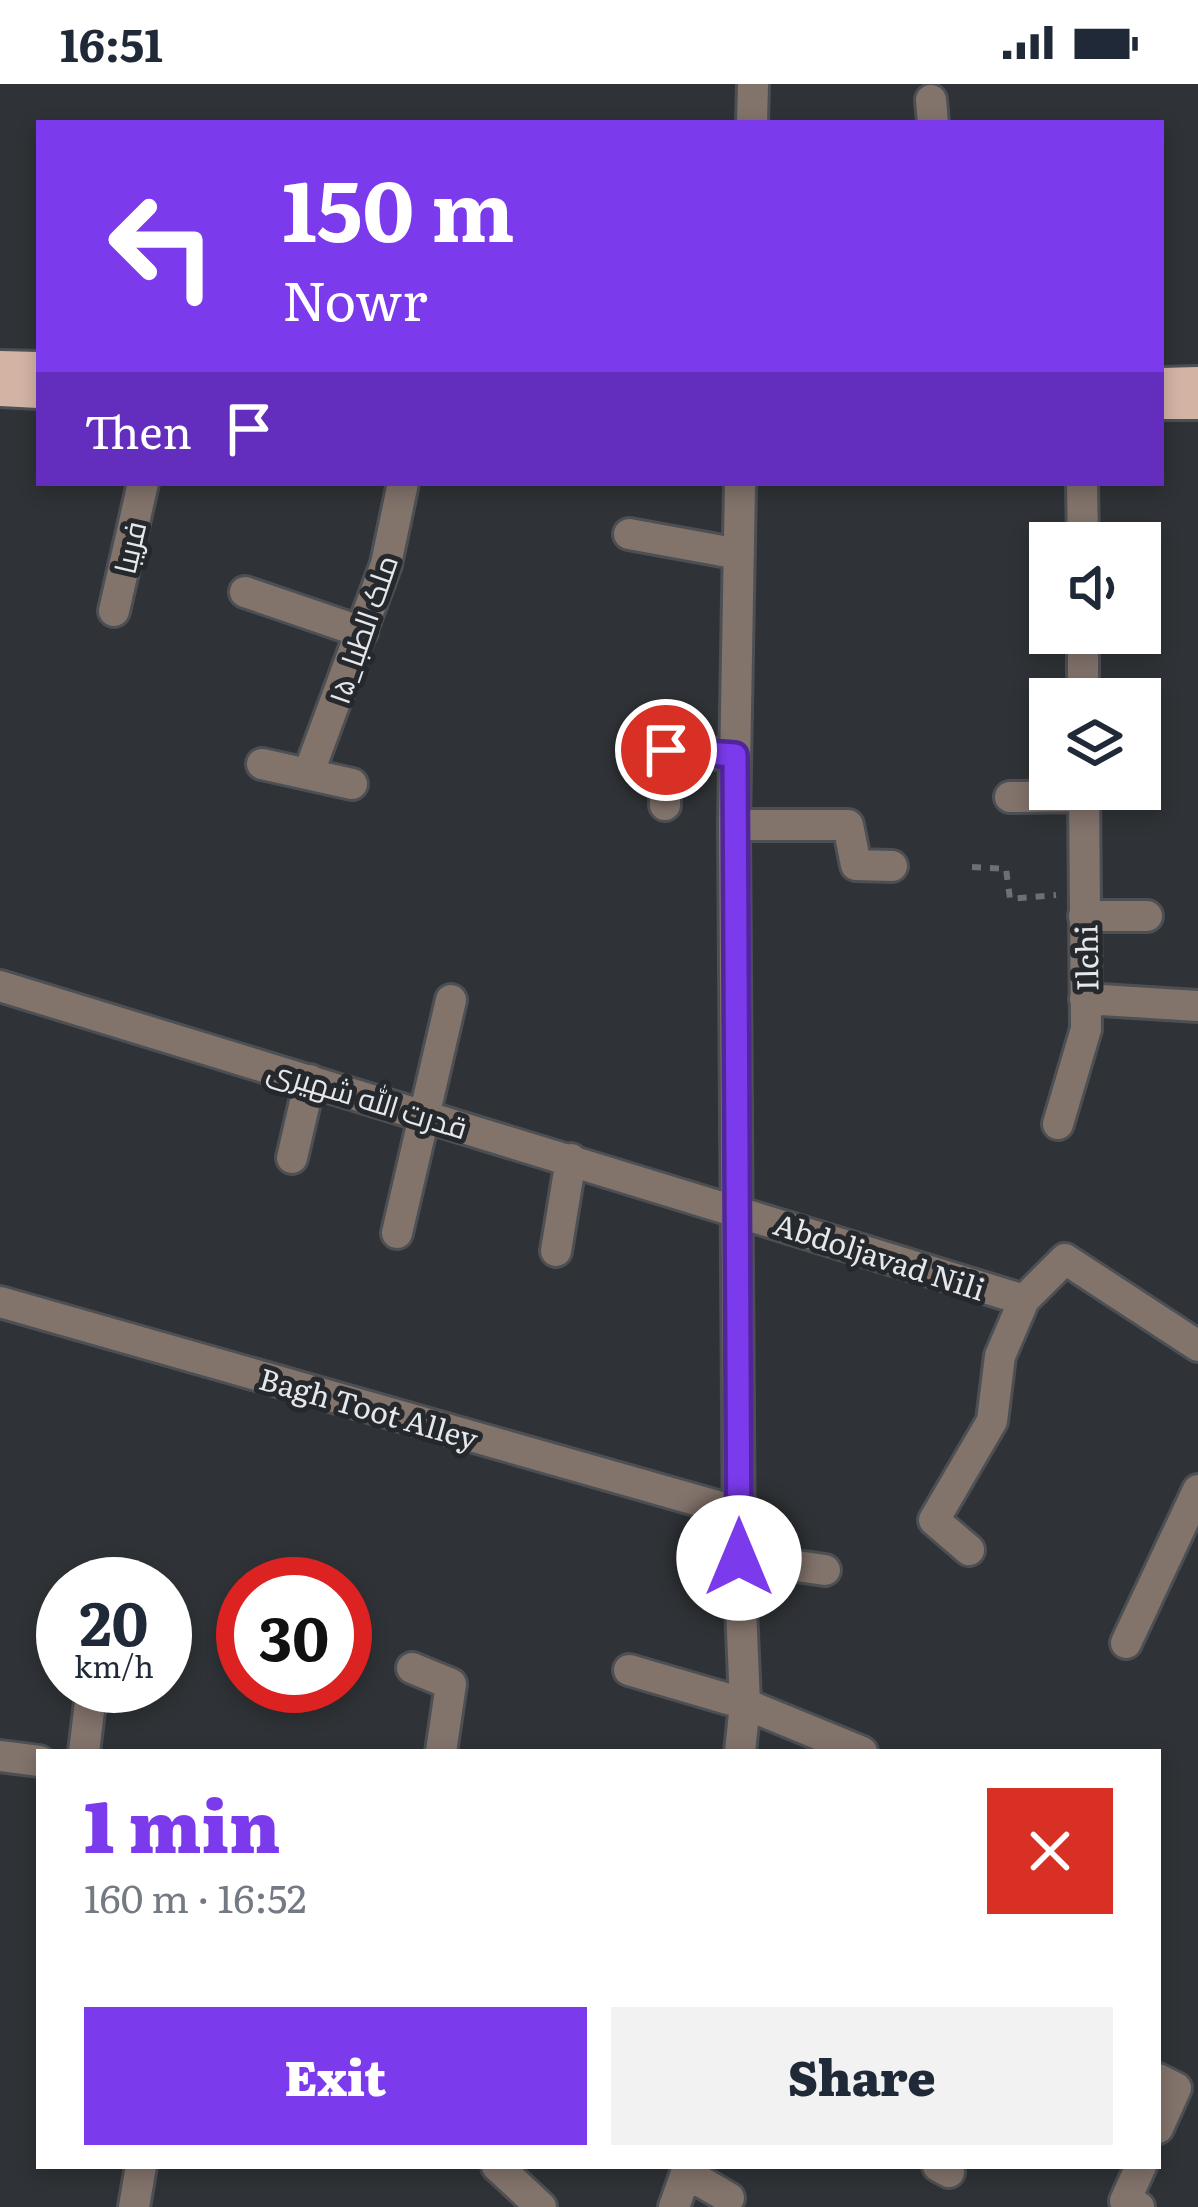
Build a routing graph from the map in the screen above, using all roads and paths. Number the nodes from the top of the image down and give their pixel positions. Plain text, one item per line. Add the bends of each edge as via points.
1 (753, 84) edge
2 (752, 120) edge
3 (0, 366) edge
4 (36, 367) edge
5 (1164, 382) edge
6 (1198, 382) edge
7 (0, 392) edge
8 (36, 393) edge
9 (1164, 404) edge
10 (1198, 404) edge
11 (142, 486) edge
12 (402, 486) edge
13 (740, 486) edge
14 (1082, 486) edge
15 (1082, 522) edge
16 (629, 534) dead end
17 (739, 554) junction
18 (245, 592) dead end
19 (114, 611) dead end
20 (362, 632) junction
21 (735, 755) junction
22 (262, 764) dead end
23 (309, 772) junction
24 (352, 784) dead end
25 (1029, 796) edge
26 (1010, 797) dead end
27 (665, 805) dead end
28 (1084, 810) edge
29 (734, 825) junction
30 (892, 866) dead end
31 (972, 867) dead end
32 (1084, 904) junction
33 (1147, 916) dead end
34 (0, 986) edge
35 (1085, 999) junction
36 (451, 1000) dead end
37 (1198, 1006) edge
38 (310, 1080) junction
39 (428, 1116) junction
40 (1058, 1124) dead end
41 (292, 1158) dead end
42 (571, 1159) junction
43 (736, 1208) junction
44 (398, 1233) dead end
45 (556, 1251) dead end
46 (1024, 1300) junction
47 (0, 1302) edge
48 (1198, 1346) edge
49 (1198, 1490) edge
50 (738, 1512) junction
51 (969, 1550) dead end
52 (739, 1558) junction
53 (825, 1570) dead end
54 (1126, 1642) dead end
55 (412, 1668) dead end
56 (629, 1670) dead end
57 (745, 1704) junction
58 (89, 1713) edge
59 (85, 1749) edge
60 (441, 1749) edge
61 (740, 1749) edge
62 (855, 1749) edge
63 (0, 1756) edge
64 (36, 1761) edge
65 (1167, 2083) edge
66 (1161, 2113) edge
67 (140, 2169) edge
68 (500, 2169) edge
69 (1140, 2169) edge
70 (729, 2198) dead end
71 (529, 2203) edge
72 (134, 2207) edge
73 (674, 2207) edge
74 (1139, 2207) edge

1 - 2 street
3 - 4 main road
5 - 6 main road
7 - 8 main road
9 - 10 main road
11 - 19 street, فریبا
12 - 20 street, ۱۵_ملک الطبا
13 - 17 street
14 - 15 street
16 - 17 street
17 - 21 street
18 - 20 street
20 - 23 street, ۱۵_ملک الطبا
21 - 27 street via 666,750
21 - 29 street
22 - 23 street
23 - 24 street
25 - 26 street
28 - 32 street, Ilchi
29 - 30 street via 848,826 856,866
29 - 43 street
31 - 32 path via 1006,869 1010,899
32 - 33 street
32 - 35 street, Ilchi
34 - 38 street, قدرت الله شهیری
35 - 37 street
35 - 40 street, Ilchi via 1085,1029
36 - 39 street
38 - 39 street, قدرت الله شهیری
38 - 41 street
39 - 42 street, قدرت الله شهیری
39 - 44 street
42 - 43 street, قدرت الله شهیری
42 - 45 street
43 - 46 street, Abdoljavad Nili
43 - 50 street
46 - 48 street, Abdoljavad Nili via 1065,1259
46 - 51 street via 1000,1357 992,1421 934,1520
47 - 50 street, Bagh Toot Alley
49 - 54 street
50 - 52 street
52 - 53 street
52 - 57 street
55 - 60 street via 451,1684
56 - 57 street
57 - 61 street
57 - 62 street
58 - 59 street
63 - 64 street
65 - 66 street
67 - 72 street
68 - 71 street
69 - 74 street via 1125,2201
70 - 73 street via 686,2173

